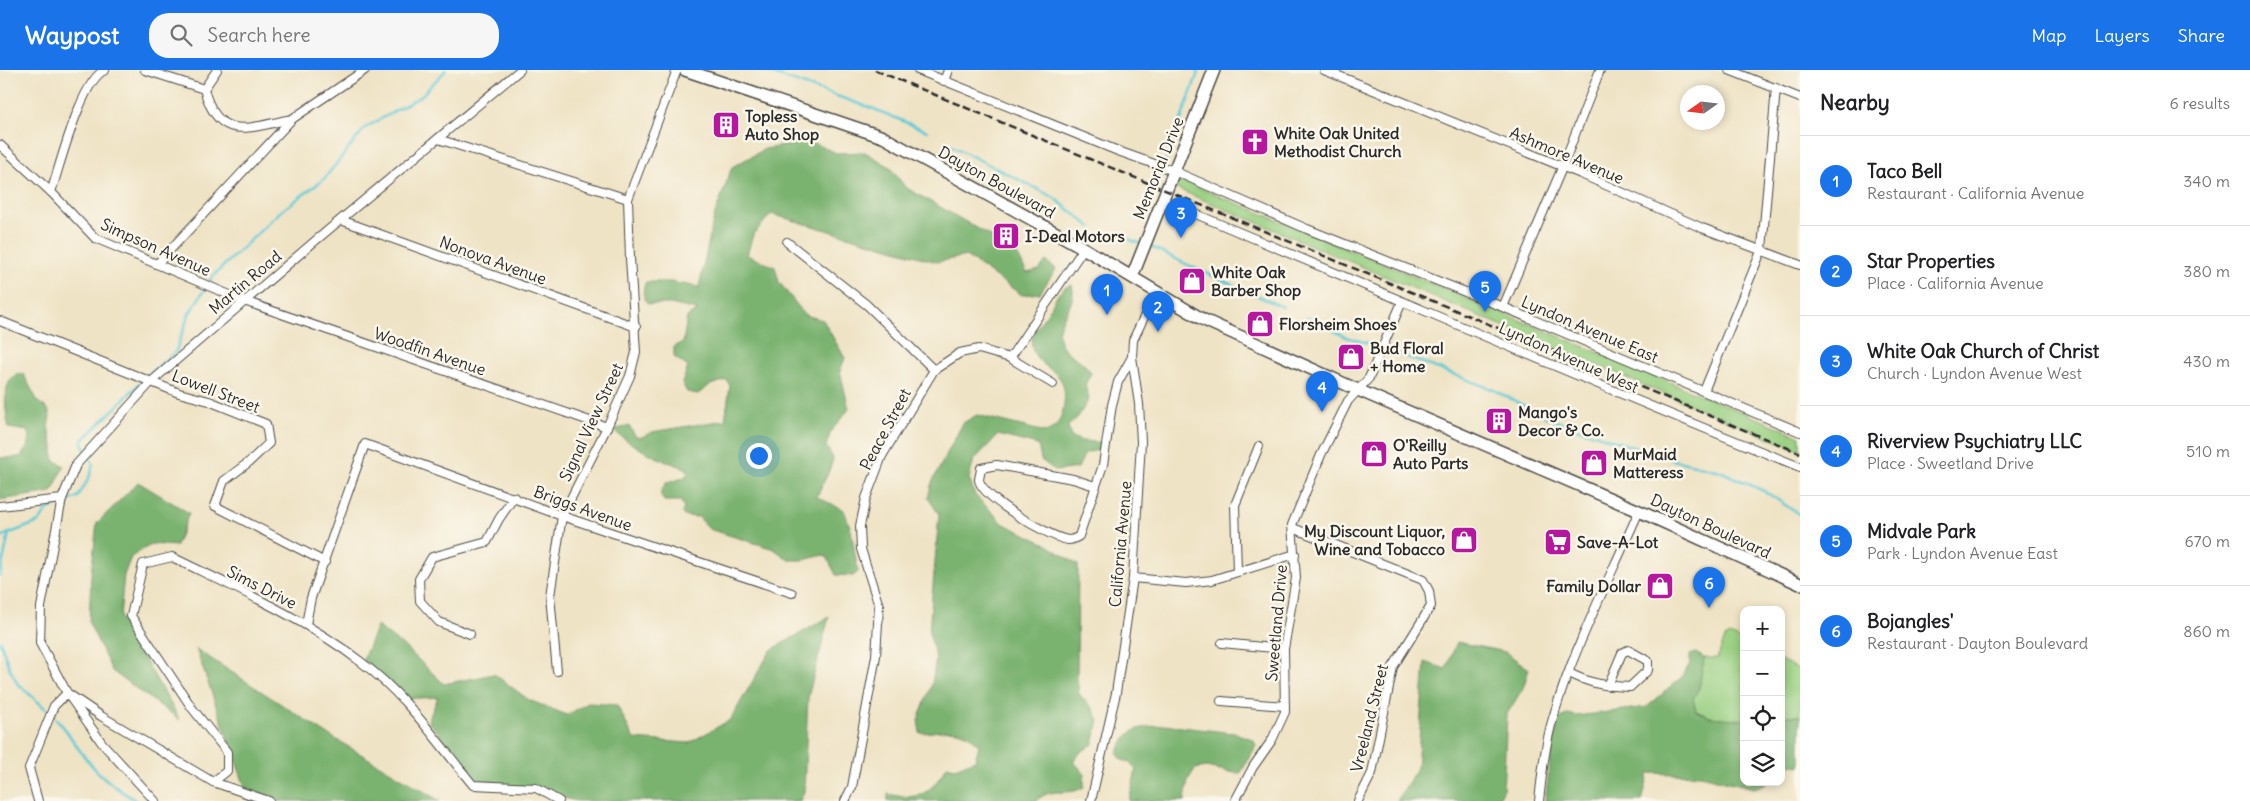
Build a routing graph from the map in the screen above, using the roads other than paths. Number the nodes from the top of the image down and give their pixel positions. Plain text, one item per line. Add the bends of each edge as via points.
1 (105, 70) edge
2 (145, 70) edge
3 (217, 70) edge
4 (365, 70) edge
5 (520, 70) edge
6 (677, 70) edge
7 (685, 70) edge
8 (918, 70) edge
9 (948, 70) edge
10 (1214, 70) edge
11 (1324, 70) edge
12 (1600, 70) edge
13 (1729, 70) edge
14 (944, 80) junction
15 (1776, 88) junction
16 (204, 89) junction
17 (1800, 98) edge
18 (292, 119) junction
19 (438, 140) junction
20 (0, 146) edge
21 (1562, 168) junction
22 (1174, 171) junction
23 (51, 192) junction
24 (628, 199) junction
25 (1162, 200) junction
26 (341, 220) junction
27 (787, 242) dead end
28 (1084, 248) junction
29 (1762, 249) junction
30 (157, 264) junction
31 (1800, 265) edge
32 (1132, 277) junction
33 (1162, 295) junction
34 (244, 301) junction
35 (1402, 302) junction
36 (1503, 307) junction
37 (0, 321) edge
38 (636, 327) junction
39 (1132, 357) junction
40 (1010, 358) junction
41 (934, 370) junction
42 (152, 381) junction
43 (1053, 384) dead end
44 (1358, 390) junction
45 (1704, 391) junction
46 (607, 427) junction
47 (1800, 432) edge
48 (1259, 446) dead end
49 (1800, 467) edge
50 (1095, 486) junction
51 (514, 497) junction
52 (62, 499) junction
53 (0, 506) edge
54 (1639, 511) junction
55 (562, 516) junction
56 (1293, 528) junction
57 (1295, 554) junction
58 (325, 562) junction
59 (1237, 571) junction
60 (1133, 578) junction
61 (1800, 584) edge
62 (792, 592) dead end
63 (306, 624) junction
64 (470, 634) dead end
65 (1222, 643) dead end
66 (1284, 649) junction
67 (557, 671) dead end
68 (1569, 673) junction
69 (1608, 686) junction
70 (67, 693) junction
71 (1221, 701) dead end
72 (1285, 706) junction
73 (213, 782) junction
74 (38, 801) edge
75 (156, 801) edge
76 (269, 801) edge
77 (559, 801) edge
78 (845, 801) edge
79 (1091, 801) edge
80 (1235, 801) edge
81 (1358, 801) edge
82 (1539, 801) edge

1 - 23 street via 85,91
2 - 16 street
3 - 16 street
4 - 18 street
5 - 19 street, Martin Road
6 - 24 street, Signal View Street
7 - 28 main road, Dayton Boulevard via 882,137
8 - 14 street, Lyndon Avenue East
9 - 14 street
10 - 22 main road, Memorial Drive
11 - 21 street, Ashmore Avenue
12 - 21 street
13 - 15 street
14 - 22 street, Lyndon Avenue East
15 - 17 street
15 - 29 street
16 - 18 street via 209,108 219,121 231,127
18 - 30 street
19 - 24 street
19 - 26 street, Martin Road
20 - 23 street, Simpson Avenue
21 - 29 street, Ashmore Avenue via 1702,228
21 - 36 street
22 - 25 main road, Memorial Drive
22 - 36 street, Lyndon Avenue East via 1307,229
23 - 30 street, Simpson Avenue via 95,238
24 - 38 street, Signal View Street
25 - 32 main road, Memorial Drive
25 - 35 street, Lyndon Avenue West
26 - 34 street, Martin Road
26 - 38 street, Nonova Avenue
27 - 41 street via 867,305
28 - 32 main road, Dayton Boulevard
28 - 40 street
29 - 31 street, Ashmore Avenue
29 - 45 street
30 - 34 street, Simpson Avenue
32 - 33 main road, Dayton Boulevard
33 - 39 street, California Avenue via 1141,323
33 - 44 main road, Dayton Boulevard via 1202,319
34 - 42 street, Martin Road
34 - 46 street, Woodfin Avenue
35 - 44 street, Sweetland Drive via 1369,378
35 - 49 street, Lyndon Avenue West via 1640,404
36 - 45 street, Lyndon Avenue East
37 - 42 street, Lowell Street
38 - 46 street, Signal View Street via 636,352 630,376
39 - 50 street via 1118,382 1103,465
39 - 60 street, California Avenue via 1141,442
40 - 41 street, Peace Street via 979,349 960,353
40 - 43 street, Peace Street
41 - 78 street, Peace Street via 882,456 866,498 860,526 861,549 879,606 876,656 852,787
42 - 52 street, Martin Road via 76,466
42 - 58 street, Lowell Street via 266,424 269,443 224,481 215,506
44 - 54 main road, Dayton Boulevard
44 - 56 street, Sweetland Drive via 1348,401 1319,459
45 - 47 street, Lyndon Avenue East
46 - 55 street, Signal View Street
48 - 59 street via 1235,505
50 - 50 street via 997,465 982,468 979,480 985,490 1022,520 1071,540 1079,536
51 - 55 street, Briggs Avenue
51 - 58 street, Briggs Avenue via 366,444
51 - 64 street via 487,542 432,557 419,579 420,601 439,622
52 - 53 street
52 - 70 street via 41,607 40,643
54 - 61 main road, Dayton Boulevard
54 - 68 street
55 - 62 street, Briggs Avenue
55 - 67 street, Signal View Street via 550,596
56 - 57 street, Sweetland Drive
56 - 81 street, Vreeland Street via 1423,580 1430,590 1431,606 1393,667 1372,773
57 - 59 street
57 - 66 street, Sweetland Drive via 1296,578
58 - 63 street via 311,598
59 - 60 street via 1212,580 1186,583
60 - 79 street, California Avenue via 1116,693
63 - 73 street, Sims Drive via 172,557 143,564 132,616 192,708 226,752 228,772
63 - 77 street, Sims Drive via 362,662 403,699 473,785 536,788
65 - 66 street
66 - 72 street, Sweetland Drive
68 - 69 street via 1588,683
68 - 82 street via 1549,735
69 - 69 street via 1630,687 1648,670 1648,661 1628,650 1622,654
70 - 73 street
70 - 74 street via 54,706 29,768
70 - 75 street via 102,743
71 - 72 street
72 - 80 street, Sweetland Drive via 1281,723
73 - 76 street

